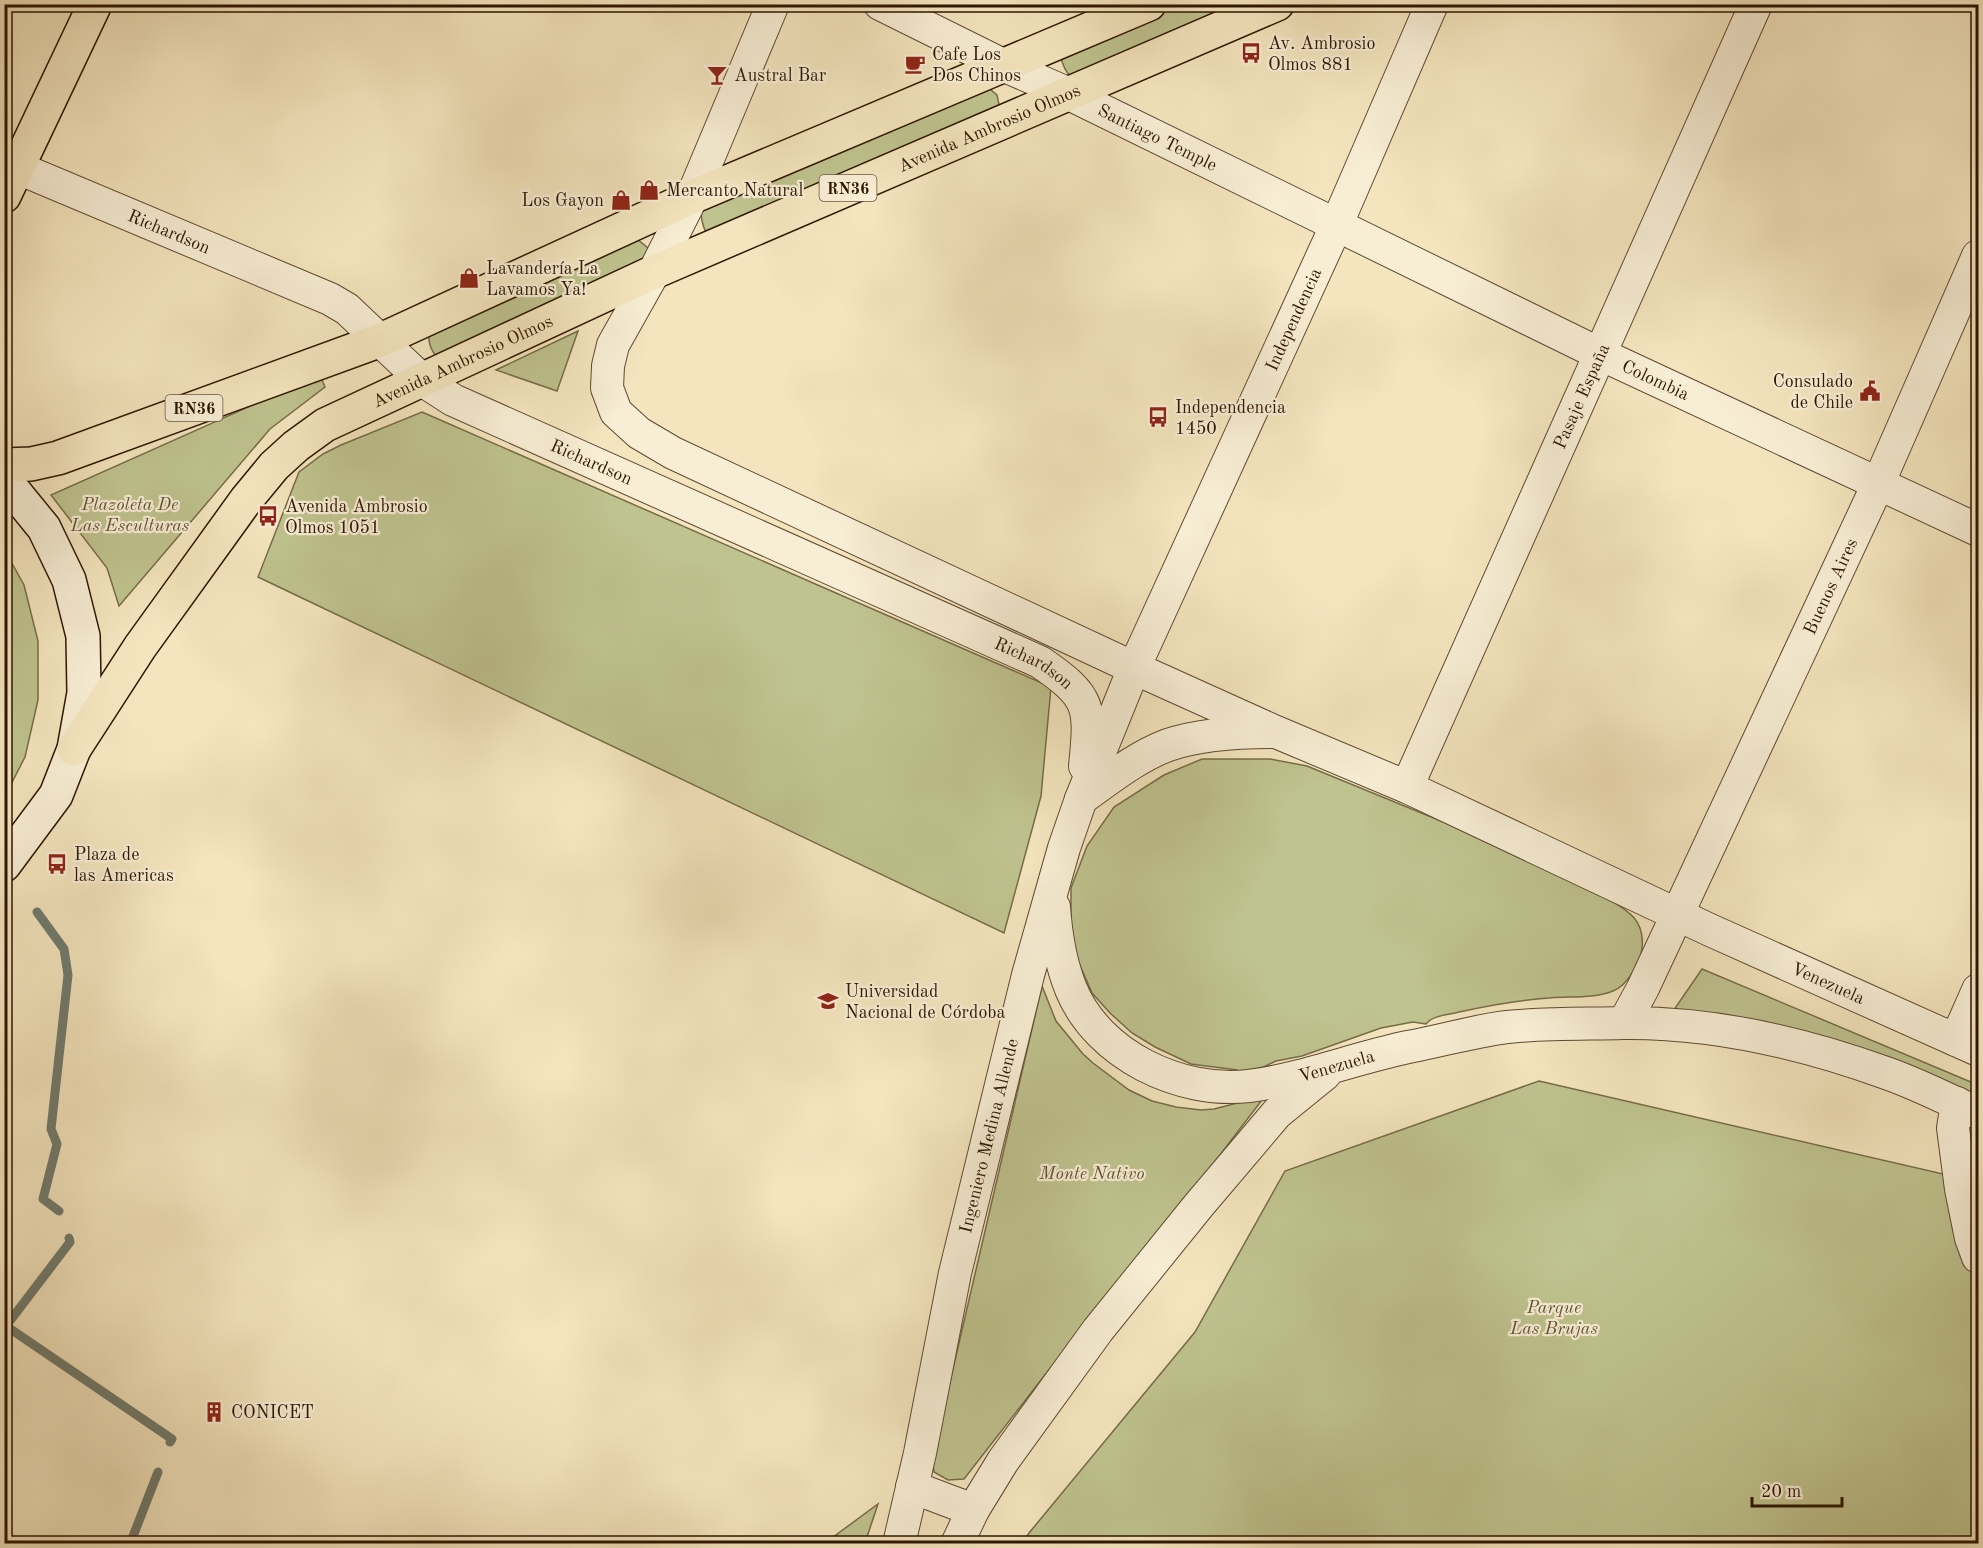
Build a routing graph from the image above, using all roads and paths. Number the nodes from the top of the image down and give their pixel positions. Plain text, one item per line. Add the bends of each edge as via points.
1 (95, 4) edge
2 (773, 4) edge
3 (880, 4) edge
4 (1149, 4) edge
5 (1277, 4) edge
6 (1432, 4) edge
7 (1756, 4) edge
8 (1005, 66) junction
9 (1067, 93) junction
10 (11, 182) edge
11 (692, 197) junction
12 (1336, 226) junction
13 (1978, 256) edge
14 (654, 272) junction
15 (381, 340) junction
16 (1600, 354) junction
17 (422, 380) junction
18 (4, 465) edge
19 (4, 479) edge
20 (1879, 482) junction
21 (1978, 530) edge
22 (1134, 668) junction
23 (1276, 732) junction
24 (74, 749) junction
25 (1407, 787) junction
26 (1081, 800) junction
27 (4, 865) edge
28 (1053, 885) junction
29 (1678, 914) junction
30 (1978, 990) edge
31 (1624, 1023) junction
32 (1967, 1045) edge
33 (1335, 1066) junction
34 (1968, 1108) edge
35 (1978, 1257) edge
36 (912, 1487) junction
37 (973, 1510) junction
38 (898, 1544) edge
39 (957, 1544) edge

1 - 10 main road
2 - 11 street, Richardson
3 - 8 street, Santiago Temple
4 - 8 main road, RN36
5 - 9 main road, Avenida Ambrosio Olmos / RN36
6 - 12 street, Independencia
7 - 16 street, Pasaje España
8 - 9 street, Santiago Temple
8 - 11 main road, RN36
9 - 12 street, Santiago Temple
9 - 14 main road, Avenida Ambrosio Olmos / RN36
10 - 15 street, Richardson via 330,299
11 - 14 street, Richardson
11 - 15 main road, RN36
12 - 16 street, Colombia
12 - 22 street, Independencia
13 - 20 street, Buenos Aires
14 - 17 main road, Avenida Ambrosio Olmos / RN36
14 - 22 street, Richardson via 613,345 608,366 607,388 616,412 639,433 673,453
15 - 17 street, Richardson
15 - 18 main road, RN36 via 58,458
16 - 20 street, Colombia
16 - 25 street, Pasaje España
17 - 24 main road, Avenida Ambrosio Olmos / RN36 via 325,425 274,466 140,647
17 - 26 street, Richardson via 453,400 1040,662 1065,679 1083,699 1089,724
19 - 24 main road, RN36 via 44,528 69,580 82,636 84,693
20 - 21 street, Colombia
20 - 29 street, Buenos Aires
22 - 23 street, Venezuela
22 - 26 street, Ingeniero Medina Allende
23 - 25 street, Venezuela
23 - 26 street, Venezuela via 1236,732 1167,746 1128,766
24 - 27 main road, RN36 via 56,795
25 - 29 street, Venezuela
26 - 28 street, Ingeniero Medina Allende
28 - 33 street, Venezuela via 1057,946 1071,990 1089,1018 1118,1049 1155,1071 1188,1083 1227,1087 1250,1086
28 - 36 street, Ingeniero Medina Allende via 955,1273
29 - 31 street
29 - 32 street, Venezuela
30 - 32 street
31 - 33 street, Venezuela via 1506,1027
31 - 34 street, Venezuela via 1741,1034 1815,1050 1887,1073
33 - 37 street via 1277,1113 1167,1244 1091,1340 1003,1461
34 - 35 street via 1953,1128 1961,1189
36 - 37 street
36 - 38 street, Ingeniero Medina Allende
37 - 39 street

